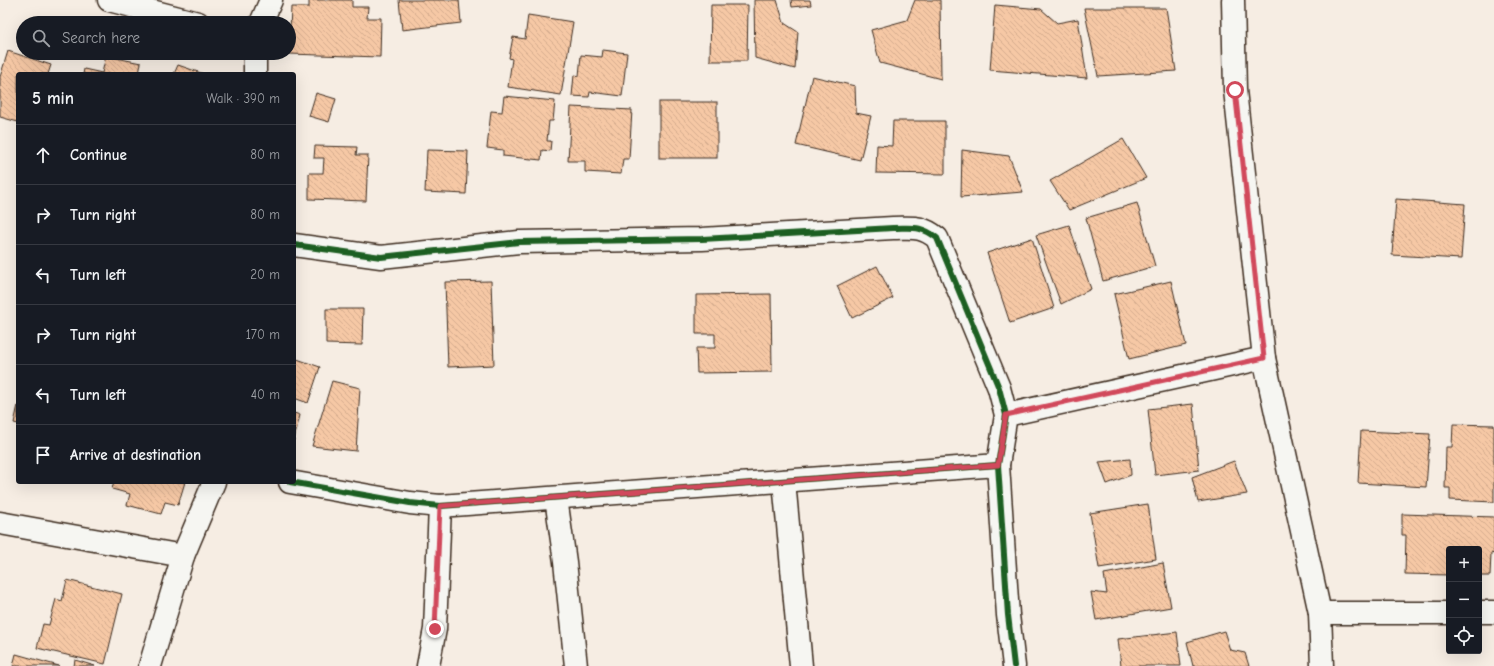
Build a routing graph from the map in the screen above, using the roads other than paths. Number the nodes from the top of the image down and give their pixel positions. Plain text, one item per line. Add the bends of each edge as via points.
1 (109, 0) edge
2 (271, 0) edge
3 (1233, 0) edge
4 (171, 16) edge
5 (264, 16) edge
6 (255, 60) edge
7 (255, 72) edge
8 (296, 245) edge
9 (1264, 358) junction
10 (1006, 415) junction
11 (998, 465) junction
12 (784, 481) junction
13 (296, 483) edge
14 (213, 484) edge
15 (556, 498) junction
16 (440, 506) junction
17 (0, 523) edge
18 (183, 556) junction
19 (1446, 612) edge
20 (1482, 612) edge
21 (1494, 612) edge
22 (1320, 613) junction
23 (150, 666) edge
24 (428, 666) edge
25 (576, 666) edge
26 (801, 666) edge
27 (1014, 666) edge
28 (1322, 666) edge

1 - 4 street
2 - 5 street
3 - 9 street via 1235,90
6 - 7 street
8 - 10 street via 381,258 519,242 702,239 922,228 937,238 999,388
9 - 10 street
9 - 22 street
10 - 11 street
11 - 12 street
11 - 27 street
12 - 15 street
12 - 26 street
13 - 16 street
14 - 18 street
15 - 16 street
15 - 25 street
16 - 24 street via 435,629
17 - 18 street
18 - 23 street
19 - 22 street
20 - 21 street
22 - 28 street

